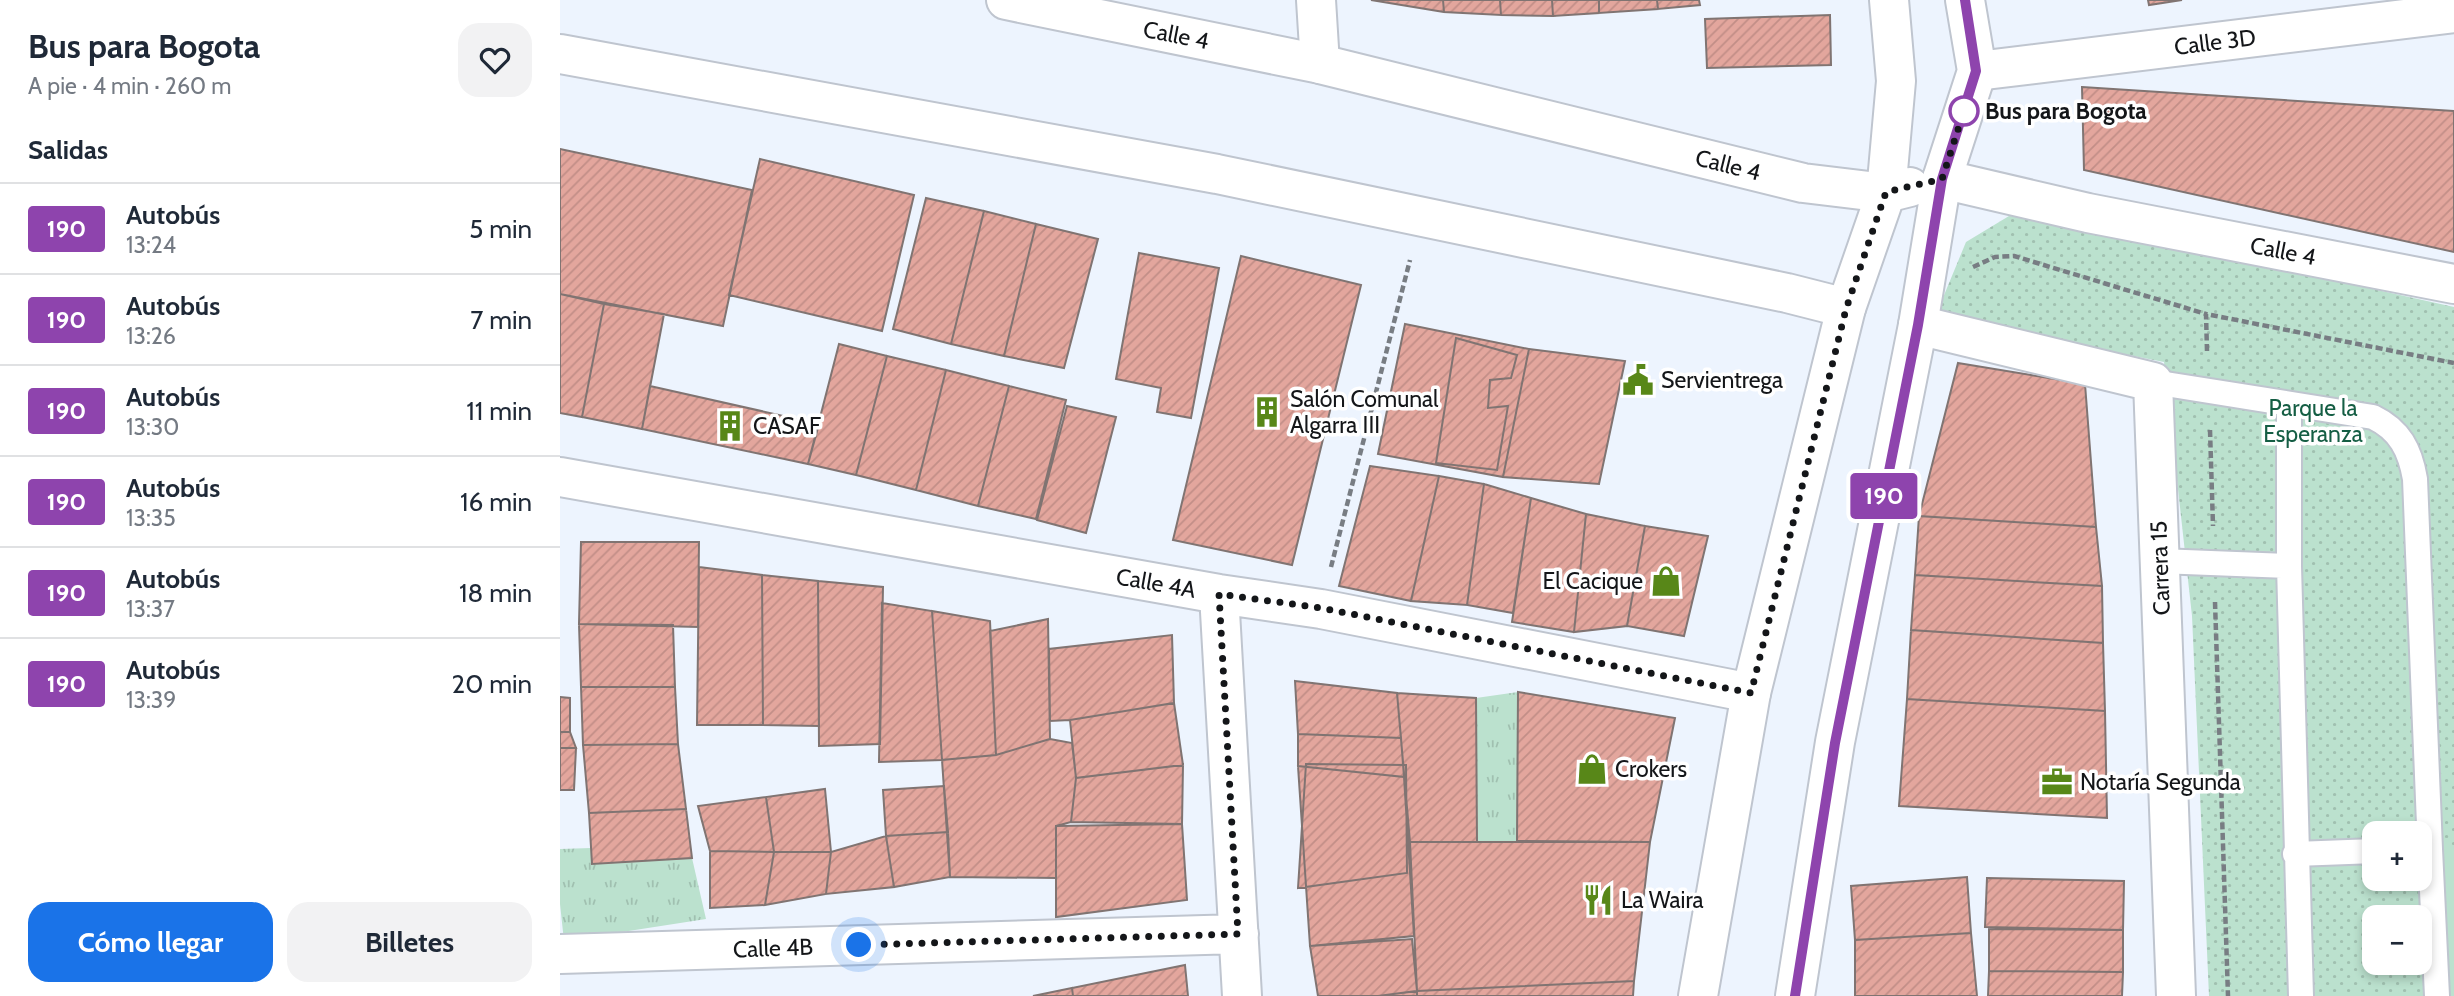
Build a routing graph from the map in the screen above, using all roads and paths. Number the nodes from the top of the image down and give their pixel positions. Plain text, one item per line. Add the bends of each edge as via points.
1 (1006, 0) edge
2 (1316, 0) edge
3 (1889, 0) edge
4 (1965, 0) edge
5 (1097, 9) edge
6 (2454, 13) edge
7 (560, 54) edge
8 (1320, 64) junction
9 (1976, 71) junction
10 (1942, 179) junction
11 (1886, 192) junction
12 (1422, 215) junction
13 (2454, 284) edge
14 (1846, 309) junction
15 (2206, 314) dead end
16 (1929, 327) junction
17 (2153, 383) junction
18 (2289, 404) junction
19 (560, 477) edge
20 (2159, 561) junction
21 (2289, 566) junction
22 (1219, 594) junction
23 (1321, 608) junction
24 (1751, 693) junction
25 (2424, 821) edge
26 (2362, 851) edge
27 (2295, 854) junction
28 (2429, 891) edge
29 (1238, 934) junction
30 (560, 954) edge
31 (1242, 996) edge
32 (1698, 996) edge
33 (1795, 996) edge
34 (2176, 996) edge
35 (2301, 996) edge
36 (2438, 996) edge

1 - 5 street, Calle 4
2 - 8 street
3 - 11 street via 1896,81
4 - 9 street
5 - 8 street, Calle 4
6 - 9 street, Calle 3D
7 - 12 street
8 - 11 street, Calle 4 via 1803,183
9 - 10 street
10 - 11 street, Calle 4
10 - 13 street, Calle 4
10 - 16 street
11 - 14 street
12 - 14 street
12 - 23 path
14 - 24 street
15 - 16 path via 2014,256 1995,257 1963,273
16 - 17 street
16 - 33 street via 1835,743
17 - 18 lane
17 - 20 street, Carrera 15
18 - 21 lane
18 - 25 lane via 2386,423 2396,431 2412,463
19 - 22 street, Calle 4A
20 - 21 lane
20 - 34 street, Carrera 15
21 - 27 lane
22 - 23 street, Calle 4A
22 - 29 street
23 - 24 street, Calle 4A
24 - 32 street
26 - 27 lane
27 - 35 lane
28 - 36 lane
29 - 30 street, Calle 4B
29 - 31 street

